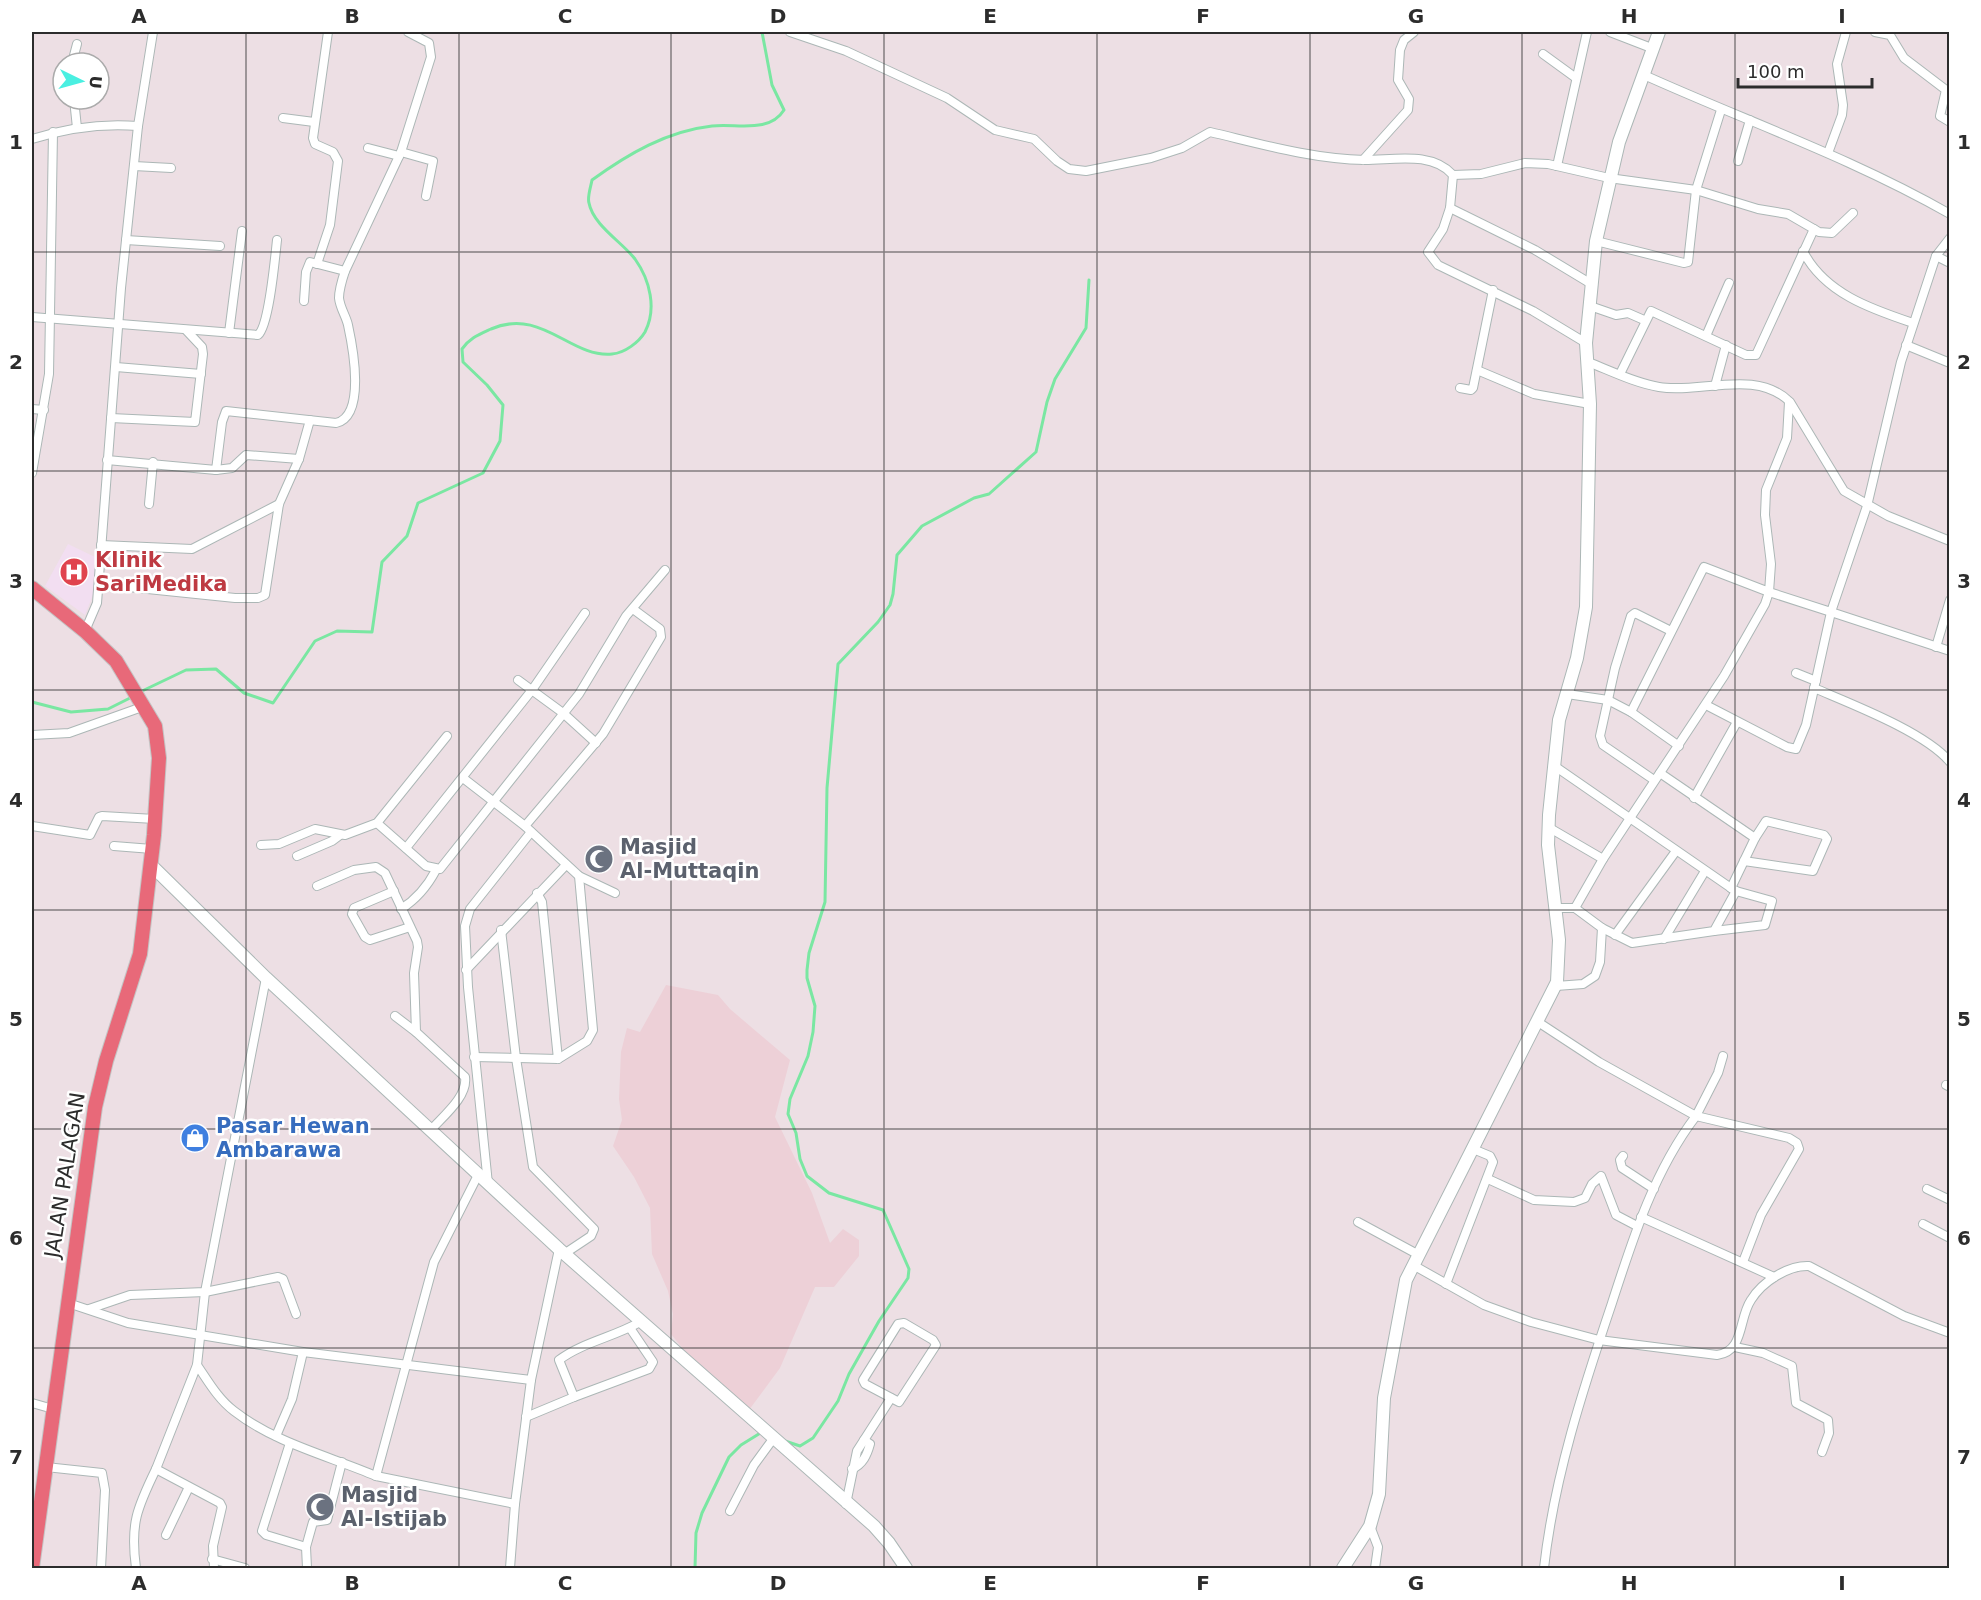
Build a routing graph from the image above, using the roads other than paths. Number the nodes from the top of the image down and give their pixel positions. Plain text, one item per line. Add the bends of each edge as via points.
1 (153, 32) edge
2 (328, 32) edge
3 (408, 32) edge
4 (790, 32) edge
5 (1414, 32) edge
6 (1587, 32) edge
7 (1610, 32) edge
8 (1659, 32) edge
9 (1846, 32) edge
10 (1875, 32) edge
11 (77, 44) dead end
12 (1654, 49) junction
13 (75, 51) edge
14 (1543, 54) dead end
15 (1644, 75) junction
16 (1576, 78) junction
17 (1722, 110) junction
18 (75, 111) edge
19 (283, 118) dead end
20 (1750, 120) junction
21 (314, 122) junction
22 (1950, 122) edge
23 (138, 126) junction
24 (77, 128) junction
25 (53, 132) junction
26 (32, 139) edge
27 (368, 148) dead end
28 (1828, 153) junction
29 (400, 154) junction
30 (1363, 160) junction
31 (1738, 161) dead end
32 (134, 166) junction
33 (1557, 166) junction
34 (171, 168) dead end
35 (1454, 175) junction
36 (1609, 178) junction
37 (1696, 190) junction
38 (426, 196) dead end
39 (1450, 208) junction
40 (1853, 213) dead end
41 (1950, 214) edge
42 (1814, 229) junction
43 (242, 231) dead end
44 (1950, 238) edge
45 (126, 240) junction
46 (277, 240) dead end
47 (1596, 241) junction
48 (220, 246) dead end
49 (1803, 251) junction
50 (1936, 256) junction
51 (1950, 263) edge
52 (317, 264) junction
53 (345, 271) junction
54 (1729, 284) dead end
55 (1593, 285) junction
56 (1492, 290) junction
57 (304, 301) dead end
58 (1590, 306) junction
59 (32, 317) edge
60 (50, 319) junction
61 (1644, 320) junction
62 (1913, 323) junction
63 (119, 325) junction
64 (186, 330) junction
65 (229, 333) junction
66 (1706, 336) junction
67 (1586, 343) junction
68 (1726, 345) junction
69 (1906, 345) junction
70 (1588, 362) junction
71 (1950, 363) edge
72 (116, 368) junction
73 (1477, 370) junction
74 (201, 374) junction
75 (1620, 375) junction
76 (1715, 386) junction
77 (1460, 388) dead end
78 (1790, 402) junction
79 (1590, 404) junction
80 (32, 409) edge
81 (44, 410) junction
82 (111, 418) junction
83 (310, 420) junction
84 (299, 459) junction
85 (107, 460) junction
86 (153, 462) junction
87 (216, 470) junction
88 (32, 473) edge
89 (149, 504) dead end
90 (279, 504) junction
91 (1867, 506) junction
92 (1950, 542) edge
93 (101, 545) junction
94 (665, 570) dead end
95 (99, 584) junction
96 (32, 588) edge
97 (1769, 592) junction
98 (1950, 600) edge
99 (633, 609) junction
100 (1831, 612) junction
101 (585, 613) dead end
102 (85, 631) junction
103 (1671, 632) junction
104 (1936, 647) junction
105 (1950, 651) edge
106 (1796, 673) dead end
107 (518, 680) dead end
108 (1815, 684) junction
109 (532, 690) junction
110 (1567, 694) junction
111 (138, 699) junction
112 (1608, 700) junction
113 (1706, 705) junction
114 (1631, 712) junction
115 (563, 713) junction
116 (1737, 722) junction
117 (32, 735) edge
118 (447, 736) dead end
119 (596, 743) junction
120 (1679, 746) junction
121 (1950, 762) edge
122 (1553, 765) junction
123 (1657, 777) junction
124 (463, 778) junction
125 (1694, 798) junction
126 (492, 802) junction
127 (155, 819) junction
128 (1629, 819) junction
129 (377, 823) junction
130 (32, 826) edge
131 (1548, 827) junction
132 (528, 829) junction
133 (339, 835) junction
134 (1755, 838) junction
135 (261, 845) dead end
136 (114, 846) dead end
137 (406, 848) junction
138 (152, 849) junction
139 (1676, 851) junction
140 (297, 856) dead end
141 (1603, 859) junction
142 (1744, 861) junction
143 (151, 865) junction
144 (566, 865) junction
145 (436, 870) junction
146 (1705, 871) junction
147 (579, 876) junction
148 (317, 886) dead end
149 (1734, 890) junction
150 (394, 891) junction
151 (537, 892) junction
152 (615, 892) dead end
153 (1556, 908) junction
154 (1575, 908) junction
155 (400, 909) junction
156 (410, 927) junction
157 (1602, 928) junction
158 (501, 930) junction
159 (1714, 931) junction
160 (1615, 935) junction
161 (1664, 939) junction
162 (466, 970) junction
163 (266, 978) junction
164 (1556, 986) junction
165 (395, 1016) dead end
166 (1538, 1022) junction
167 (416, 1032) junction
168 (1723, 1056) dead end
169 (474, 1057) junction
170 (516, 1058) junction
171 (558, 1059) junction
172 (1696, 1116) junction
173 (430, 1131) junction
174 (1473, 1149) junction
175 (1623, 1156) dead end
176 (478, 1175) junction
177 (1488, 1179) junction
178 (488, 1185) junction
179 (1654, 1189) junction
180 (1927, 1189) dead end
181 (1950, 1200) edge
182 (1639, 1221) junction
183 (1358, 1222) dead end
184 (1923, 1224) dead end
185 (1949, 1236) edge
186 (562, 1252) junction
187 (1416, 1260) junction
188 (1743, 1262) junction
189 (1774, 1277) junction
190 (1446, 1284) junction
191 (205, 1292) junction
192 (68, 1303) junction
193 (89, 1309) junction
194 (296, 1314) dead end
195 (635, 1325) junction
196 (1950, 1332) edge
197 (200, 1335) junction
198 (1599, 1340) junction
199 (1735, 1347) junction
200 (303, 1352) junction
201 (407, 1364) junction
202 (197, 1365) junction
203 (531, 1380) junction
204 (574, 1397) junction
205 (891, 1398) junction
206 (32, 1403) edge
207 (53, 1409) junction
208 (526, 1417) junction
209 (766, 1434) junction
210 (276, 1436) junction
211 (290, 1443) junction
212 (1822, 1452) dead end
213 (342, 1462) junction
214 (46, 1467) junction
215 (156, 1469) junction
216 (376, 1476) junction
217 (189, 1487) junction
218 (515, 1504) junction
219 (846, 1505) junction
220 (730, 1511) dead end
221 (1370, 1526) junction
222 (166, 1535) dead end
223 (33, 1546) edge
224 (306, 1547) junction
225 (212, 1559) junction
226 (227, 1566) edge
227 (32, 1569) edge
228 (101, 1569) edge
229 (136, 1569) edge
230 (214, 1569) edge
231 (245, 1569) edge
232 (307, 1569) edge
233 (510, 1569) edge
234 (906, 1569) edge
235 (1343, 1569) edge
236 (1375, 1569) edge
237 (1544, 1569) edge

1 - 23 street
2 - 21 street
3 - 29 street via 429,43 431,57
4 - 30 street via 846,51 947,98 996,130 1028,136 1069,169 1086,171 1151,158 1182,148 1210,132 1305,154
5 - 30 street via 1400,50 1397,75 1409,99 1408,110
6 - 16 street
7 - 12 street
8 - 12 street
9 - 28 street via 1837,64 1843,105
10 - 22 street via 1890,35 1904,58 1946,90 1940,116
11 - 13 street
12 - 15 street
14 - 16 street
15 - 17 street
15 - 36 street
16 - 33 street
17 - 20 street
17 - 37 street
18 - 24 street
19 - 21 street
20 - 28 street
20 - 31 street
21 - 52 street via 315,144 333,152 338,162 330,225
23 - 24 street via 99,124
23 - 32 street
24 - 25 street
25 - 26 street
25 - 60 street
27 - 29 street
28 - 41 street
29 - 38 street via 433,161
29 - 53 street
30 - 35 street via 1424,159
32 - 34 street
32 - 45 street
33 - 35 street via 1525,164 1481,174
33 - 36 street
35 - 39 street
36 - 37 street
36 - 47 street
37 - 42 street via 1788,214
37 - 47 street via 1687,262
39 - 55 street via 1535,250
39 - 56 street via 1443,229 1428,252 1431,258
40 - 42 street via 1832,233
42 - 49 street
43 - 65 street
44 - 50 street
45 - 48 street
45 - 63 street
46 - 65 street via 262,332
47 - 55 street
49 - 62 street via 1813,268 1842,293
49 - 68 street via 1757,354 1746,355
50 - 51 street
50 - 62 street
52 - 53 street
52 - 57 street via 308,264
53 - 83 street via 339,299 353,360 353,404 342,421
54 - 66 street
55 - 58 street
56 - 67 street
56 - 73 street
58 - 61 street
58 - 67 street
59 - 60 street
60 - 63 street
60 - 81 street
61 - 66 street via 1651,311
61 - 75 street
62 - 69 street
63 - 64 street
63 - 72 street
64 - 65 street
64 - 74 street via 201,347
66 - 68 street
67 - 70 street
68 - 76 street
69 - 71 street
69 - 91 street
70 - 75 street
70 - 79 street
72 - 74 street
72 - 82 street
73 - 77 street via 1471,390
73 - 79 street via 1534,393
74 - 82 street via 195,422
75 - 76 street via 1661,387
76 - 78 street via 1768,387
78 - 91 street via 1839,485
78 - 97 street via 1787,438 1766,490
79 - 110 street via 1586,607
80 - 81 street
81 - 88 street
82 - 85 street
83 - 84 street
83 - 87 street via 226,411
84 - 87 street via 246,455 231,468
84 - 90 street
85 - 86 street
85 - 93 street
86 - 87 street
86 - 89 street
90 - 93 street via 192,549
90 - 95 street via 269,585 262,597 235,598
91 - 92 street
91 - 100 street
93 - 95 street
94 - 99 street
95 - 102 street via 95,611
96 - 102 main road, JALAN PALAGAN
97 - 100 street
97 - 103 street via 1704,567
97 - 113 street via 1766,604
98 - 104 street
99 - 115 street
99 - 119 street via 660,629 661,637
100 - 104 street
100 - 108 street
101 - 109 street
102 - 111 main road, JALAN PALAGAN via 116,661
103 - 112 street via 1632,614
103 - 114 street
104 - 105 street
106 - 108 street
107 - 109 street
108 - 116 street via 1796,749
108 - 121 street via 1933,746
109 - 115 street
109 - 124 street
110 - 112 street
110 - 122 street
111 - 117 street via 69,733
111 - 127 main road, JALAN PALAGAN via 155,726 159,758
112 - 114 street
112 - 123 street via 1602,743
113 - 116 street
113 - 120 street
114 - 120 street
115 - 119 street
115 - 126 street
116 - 125 street
118 - 129 street
119 - 132 street
120 - 123 street
122 - 128 street
122 - 131 street
123 - 125 street
123 - 128 street
124 - 126 street
124 - 137 street
125 - 134 street
126 - 132 street
126 - 145 street
127 - 130 street via 102,816 90,835
127 - 138 main road, JALAN PALAGAN
128 - 139 street
128 - 141 street
129 - 133 street
129 - 137 street
131 - 141 street
131 - 153 street
132 - 144 street
132 - 162 street via 470,909 465,926
133 - 135 street via 315,829 279,844
133 - 140 street
134 - 142 street
134 - 142 street via 1766,821 1827,839 1814,871
136 - 138 street
137 - 145 street
138 - 143 main road, JALAN PALAGAN
139 - 146 street
139 - 160 street
141 - 154 street
142 - 149 street
143 - 163 street
143 - 192 main road, JALAN PALAGAN via 140,954 95,1107
144 - 147 street
144 - 151 street
145 - 155 street via 427,887
146 - 149 street
146 - 161 street
147 - 152 street
147 - 171 street via 594,1030 587,1041
148 - 150 street via 354,870 376,867 385,873
149 - 159 street
149 - 159 street via 1772,901 1765,924
150 - 155 street
150 - 156 street via 354,908 352,914 365,938
151 - 158 street
151 - 171 street via 542,902
153 - 154 street
153 - 164 street via 1560,967
154 - 157 street
155 - 156 street
156 - 167 street via 418,947 414,973
157 - 160 street
157 - 164 street via 1595,976 1582,984
158 - 162 street
158 - 170 street
159 - 161 street
160 - 161 street via 1632,943
162 - 169 street
163 - 173 street
163 - 191 street
164 - 166 street
165 - 167 street
166 - 172 street via 1599,1062
166 - 174 street
167 - 173 street via 465,1077 466,1084 463,1093
168 - 172 street
169 - 170 street
169 - 178 street
170 - 171 street
170 - 186 street via 533,1167 593,1226 591,1236
172 - 179 street
172 - 188 street via 1789,1138 1799,1149 1761,1215
173 - 176 street
174 - 177 street via 1492,1159
174 - 187 street
175 - 179 street via 1622,1168
176 - 178 street
176 - 201 street via 434,1262
177 - 182 street via 1533,1200 1574,1203 1585,1198 1601,1176 1616,1215
177 - 190 street
178 - 186 street
179 - 182 street
180 - 181 street
182 - 188 street
182 - 198 street
183 - 187 street
184 - 185 street
186 - 195 street
186 - 203 street
187 - 190 street
187 - 221 street via 1401,1301 1384,1398 1379,1494
188 - 189 street
189 - 196 street via 1800,1265 1809,1266 1904,1316
189 - 199 street via 1751,1300
190 - 198 street via 1484,1305
191 - 193 street via 130,1295
191 - 194 street via 278,1276 283,1279
191 - 197 street
192 - 193 street
192 - 207 main road, JALAN PALAGAN
193 - 197 street via 128,1323
195 - 204 street via 559,1360
195 - 204 street via 652,1366
195 - 209 street
197 - 200 street
197 - 202 street
198 - 199 street via 1717,1355 1727,1354
198 - 237 street via 1548,1533
199 - 212 street via 1763,1353 1792,1366 1796,1403 1828,1420
200 - 201 street
200 - 210 street via 292,1399
201 - 203 street
201 - 216 street
202 - 210 street via 217,1395 234,1411
202 - 215 street
203 - 208 street
204 - 208 street
205 - 205 street via 863,1380 898,1324 904,1323 936,1345 899,1402
205 - 219 street via 857,1451
206 - 207 street
207 - 214 main road, JALAN PALAGAN
208 - 218 street
209 - 219 street
209 - 220 street
210 - 211 street
211 - 213 street
211 - 224 street via 262,1531
213 - 216 street
213 - 224 street via 327,1520 314,1521
214 - 223 main road, JALAN PALAGAN
214 - 228 street via 102,1473 105,1490
215 - 217 street
215 - 229 street via 136,1510
216 - 218 street
217 - 222 street
217 - 225 street via 222,1507
218 - 233 street
219 - 234 street via 889,1543
221 - 235 street
221 - 236 street via 1378,1547
223 - 227 main road, JALAN PALAGAN
224 - 232 street
225 - 226 street
225 - 230 street
226 - 231 street

